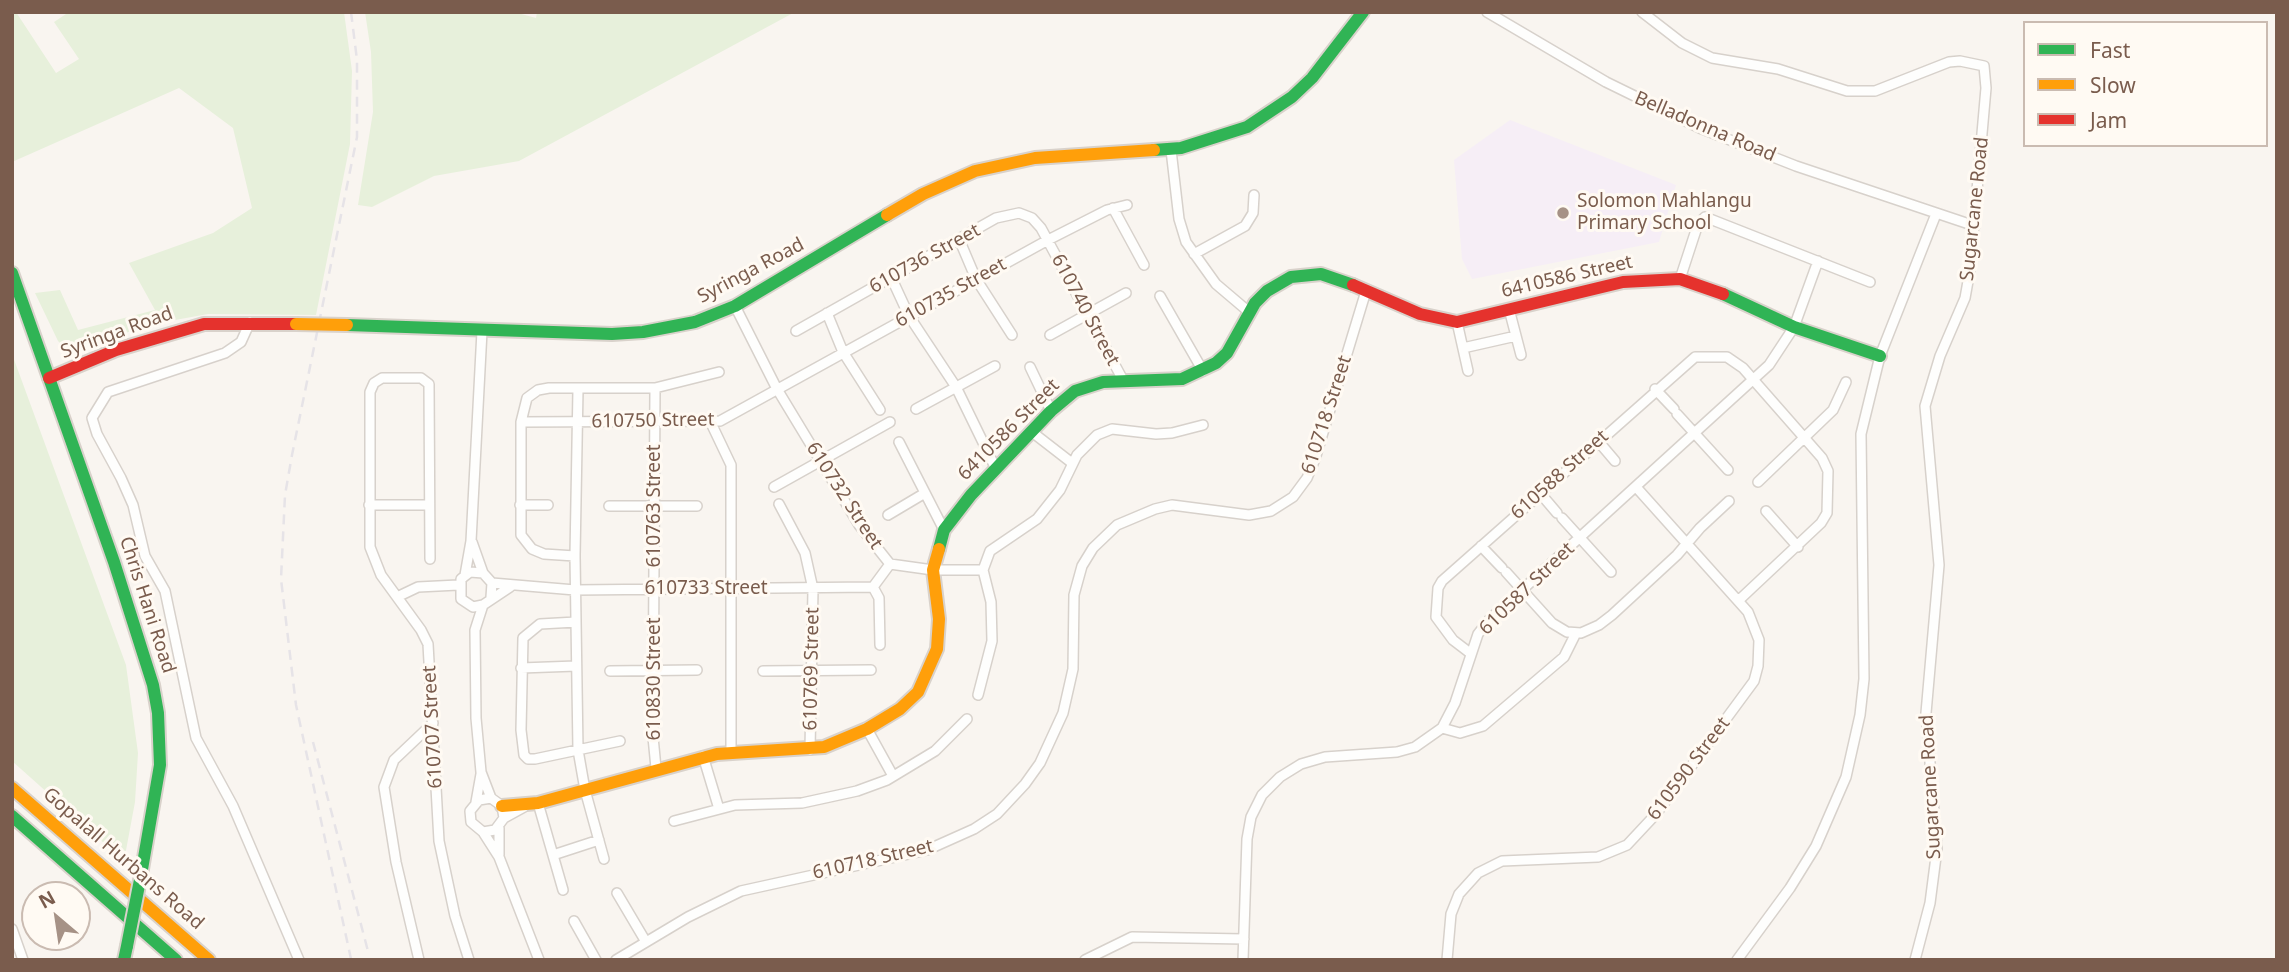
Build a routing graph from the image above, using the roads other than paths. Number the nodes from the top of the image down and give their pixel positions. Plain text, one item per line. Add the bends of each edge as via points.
1 (1363, 12) edge
2 (1487, 12) edge
3 (1642, 12) edge
4 (1171, 150) junction
5 (1254, 195) dead end
6 (1127, 205) dead end
7 (1113, 208) junction
8 (1936, 214) junction
9 (1975, 226) junction
10 (960, 239) junction
11 (1048, 240) junction
12 (1194, 254) junction
13 (1818, 261) junction
14 (1144, 265) dead end
15 (12, 273) edge
16 (891, 278) junction
17 (976, 279) junction
18 (1680, 279) junction
19 (1870, 282) dead end
20 (1366, 290) junction
21 (1126, 293) dead end
22 (1160, 296) dead end
23 (735, 306) junction
24 (1509, 309) junction
25 (1249, 312) junction
26 (827, 313) junction
27 (1087, 314) junction
28 (909, 316) junction
29 (1457, 321) junction
30 (250, 322) junction
31 (1794, 327) junction
32 (482, 331) junction
33 (796, 331) dead end
34 (1013, 335) dead end
35 (1050, 335) dead end
36 (1516, 336) junction
37 (1463, 348) junction
38 (843, 352) junction
39 (1521, 355) dead end
40 (1880, 356) junction
41 (995, 366) dead end
42 (1030, 367) dead end
43 (1203, 371) junction
44 (1468, 371) dead end
45 (719, 372) dead end
46 (49, 378) junction
47 (1123, 380) junction
48 (1752, 380) junction
49 (1846, 382) dead end
50 (956, 387) junction
51 (655, 388) junction
52 (579, 389) junction
53 (1655, 389) junction
54 (777, 390) junction
55 (916, 409) dead end
56 (880, 410) dead end
57 (1051, 411) junction
58 (521, 422) junction
59 (578, 422) junction
60 (890, 422) dead end
61 (655, 423) junction
62 (711, 423) junction
63 (1203, 425) dead end
64 (1032, 432) junction
65 (1695, 433) junction
66 (1804, 438) junction
67 (1598, 441) junction
68 (899, 442) dead end
69 (820, 460) junction
70 (1615, 461) dead end
71 (1072, 463) junction
72 (996, 469) junction
73 (1728, 470) dead end
74 (1758, 482) dead end
75 (774, 487) dead end
76 (1636, 487) junction
77 (925, 493) junction
78 (1540, 493) junction
79 (1729, 501) dead end
80 (779, 504) dead end
81 (369, 505) junction
82 (429, 505) junction
83 (520, 505) junction
84 (548, 505) dead end
85 (609, 506) dead end
86 (697, 506) dead end
87 (656, 507) junction
88 (1766, 512) dead end
89 (888, 515) dead end
90 (944, 530) junction
91 (1579, 538) junction
92 (471, 541) junction
93 (1686, 543) junction
94 (1481, 546) junction
95 (1798, 547) junction
96 (575, 556) junction
97 (430, 559) dead end
98 (890, 564) junction
99 (933, 570) junction
100 (984, 570) junction
101 (1611, 572) dead end
102 (483, 573) junction
103 (465, 575) junction
104 (492, 583) junction
105 (458, 585) junction
106 (510, 587) junction
107 (873, 587) junction
108 (440, 588) junction
109 (733, 589) junction
110 (813, 589) junction
111 (575, 590) junction
112 (656, 590) junction
113 (1522, 590) junction
114 (397, 597) junction
115 (491, 597) junction
116 (1738, 601) junction
117 (464, 602) junction
118 (483, 605) junction
119 (576, 622) junction
120 (475, 630) junction
121 (1575, 635) junction
122 (880, 645) dead end
123 (1470, 653) junction
124 (576, 666) junction
125 (521, 668) junction
126 (654, 669) junction
127 (697, 670) dead end
128 (812, 670) junction
129 (871, 670) dead end
130 (610, 671) dead end
131 (763, 671) dead end
132 (978, 695) dead end
133 (967, 719) dead end
134 (433, 723) junction
135 (1442, 728) junction
136 (867, 729) junction
137 (620, 741) dead end
138 (578, 750) junction
139 (810, 750) junction
140 (731, 752) junction
141 (703, 757) junction
142 (656, 768) junction
143 (481, 772) junction
144 (893, 776) junction
145 (12, 788) edge
146 (584, 790) junction
147 (491, 798) junction
148 (475, 802) junction
149 (538, 803) junction
150 (719, 810) junction
151 (503, 812) junction
152 (12, 816) edge
153 (674, 821) dead end
154 (499, 828) junction
155 (483, 832) junction
156 (599, 840) junction
157 (553, 855) junction
158 (499, 857) junction
159 (604, 859) dead end
160 (563, 890) dead end
161 (617, 893) dead end
162 (574, 921) dead end
163 (12, 929) edge
164 (1244, 939) junction
165 (646, 942) junction
166 (23, 960) edge
167 (124, 960) edge
168 (176, 960) edge
169 (209, 960) edge
170 (299, 960) edge
171 (419, 960) edge
172 (469, 960) edge
173 (539, 960) edge
174 (596, 960) edge
175 (616, 960) edge
176 (1085, 960) edge
177 (1243, 960) edge
178 (1447, 960) edge
179 (1737, 960) edge
180 (1915, 960) edge

1 - 4 main road, Syringa Road via 1312,78 1269,114 1223,137
2 - 8 street, Belladonna Road via 1606,82 1702,129
3 - 9 street, Sugarcane Road via 1682,43 1712,58 1778,69 1847,91 1875,92 1949,62 1984,66
4 - 12 street via 1179,219
4 - 23 main road, Syringa Road via 1035,158 975,171 923,194
5 - 12 street via 1253,213 1245,226
6 - 7 street, 610735 Street
7 - 11 street, 610735 Street
7 - 14 street
8 - 9 street, Belladonna Road
8 - 40 street
9 - 180 street, Sugarcane Road via 1965,298 1932,377 1925,407 1939,565 1926,713 1937,849 1933,890
10 - 11 street, 610736 Street via 996,218 1019,213 1032,218
10 - 16 street, 610736 Street
10 - 17 street
11 - 17 street, 610735 Street
11 - 27 street, 610740 Street
12 - 25 street via 1216,284
13 - 18 street via 1705,217 1698,224
13 - 19 street
13 - 31 street, 610587 Street
15 - 46 main road, Chris Hani Road
16 - 26 street, 610736 Street
16 - 28 street
17 - 28 street, 610735 Street
17 - 34 street
18 - 24 main road, 6410586 Street via 1623,282
18 - 31 main road, 6410586 Street
20 - 25 main road, 6410586 Street via 1321,274 1292,277 1267,291
20 - 29 main road, 6410586 Street via 1420,314
20 - 165 street, 610718 Street via 1315,458 1293,497 1271,511 1249,515 1172,505 1155,509 1117,525 1093,548 1077,582 1073,669 1054,738 1025,785 997,814 927,850 741,891
21 - 27 street
22 - 43 street
23 - 32 main road, Syringa Road via 695,322 643,332
23 - 54 street, 610732 Street
24 - 29 main road, 6410586 Street
24 - 36 street
25 - 43 main road, 6410586 Street via 1227,353
26 - 33 street, 610736 Street
26 - 38 street
27 - 35 street
27 - 47 street, 610740 Street
28 - 38 street, 610735 Street
28 - 50 street
29 - 37 street
30 - 32 main road, Syringa Road, bridge
30 - 46 main road, Syringa Road via 204,324 168,332
30 - 170 street via 241,342 225,353 108,392 92,418 132,505 145,556 165,591 197,738 238,818
31 - 40 main road, 6410586 Street
31 - 48 street, 610587 Street via 1782,351
32 - 92 street
36 - 37 street
36 - 39 street
37 - 44 street
38 - 54 street, 610735 Street
38 - 56 street
40 - 179 street via 1861,434 1866,630 1855,742 1836,805 1816,846
41 - 50 street
42 - 57 street
43 - 47 main road, 6410586 Street via 1182,379
45 - 51 street
46 - 167 main road, Chris Hani Road, bridge via 141,641 158,713 157,794
47 - 57 main road, 6410586 Street via 1075,391
48 - 53 street, 610588 Street via 1727,357 1704,356 1689,359
48 - 65 street, 610587 Street
48 - 66 street, 610588 Street
49 - 66 street via 1833,410
50 - 55 street
50 - 72 street
51 - 52 street
51 - 61 street, 610763 Street
52 - 58 street via 549,388 531,394 524,403
52 - 59 street
53 - 65 street
53 - 67 street, 610588 Street
54 - 62 street, 610750 Street
54 - 69 street, 610732 Street
57 - 64 main road, 6410586 Street
58 - 59 street, 610750 Street
58 - 83 street
59 - 61 street, 610750 Street
59 - 96 street
60 - 69 street
61 - 62 street, 610750 Street
61 - 87 street, 610763 Street
62 - 109 street via 731,466
63 - 71 street via 1156,434 1104,431 1088,442
64 - 71 street
64 - 72 main road, 6410586 Street
65 - 73 street
65 - 76 street, 610587 Street
66 - 74 street
66 - 95 street, 610588 Street via 1826,463 1829,478 1824,518
67 - 70 street
67 - 78 street, 610588 Street
68 - 77 street
69 - 75 street
69 - 98 street, 610732 Street via 859,525
71 - 100 street via 1051,503 1023,530 995,546
72 - 90 main road, 6410586 Street
76 - 91 street, 610587 Street
76 - 93 street, 610590 Street
77 - 89 street
77 - 90 street
78 - 91 street, 610587 Street
78 - 94 street, 610588 Street
79 - 93 street
80 - 110 street, 610769 Street via 805,553
81 - 82 street
81 - 82 street, 610707 Street via 373,383 382,378 421,378 429,384
81 - 114 street, 610707 Street via 373,561
82 - 97 street
83 - 84 street
83 - 96 street via 521,535 532,549
85 - 87 street
86 - 87 street
87 - 112 street, 610763 Street
88 - 95 street
90 - 99 main road, 6410586 Street
91 - 101 street
91 - 113 street, 610587 Street
92 - 102 street
92 - 103 street
93 - 116 street, 610590 Street
93 - 121 street via 1612,615
94 - 113 street
94 - 123 street, 610588 Street via 1442,581 1436,607 1442,628
95 - 116 street, 610588 Street
96 - 111 street
98 - 99 street, 610732 Street
98 - 107 street
99 - 100 street, 610732 Street
99 - 136 main road, 6410586 Street via 939,619 933,663 908,703
100 - 132 street via 992,641
102 - 103 street
102 - 104 street
103 - 105 street
104 - 106 street, 610733 Street
104 - 115 street
105 - 108 street
105 - 117 street
106 - 111 street, 610733 Street
106 - 115 street
107 - 110 street, 610733 Street
107 - 122 street via 879,598
108 - 114 street via 418,587
108 - 117 street
109 - 110 street, 610733 Street
109 - 112 street, 610733 Street
109 - 140 street
110 - 128 street, 610769 Street
111 - 112 street, 610733 Street
111 - 119 street
112 - 126 street, 610830 Street
113 - 121 street via 1552,623
113 - 123 street, 610587 Street via 1489,620
114 - 134 street, 610707 Street via 428,643
115 - 118 street
116 - 178 street, 610590 Street via 1754,621 1759,640 1754,681 1643,830 1627,845 1598,857 1515,859 1478,873 1459,894 1451,914
117 - 118 street
117 - 120 street
118 - 120 street
119 - 124 street
119 - 125 street via 548,622 527,632 521,645
120 - 143 street
121 - 135 street via 1564,657 1483,726 1461,733
123 - 135 street, 610587 Street
124 - 125 street
124 - 138 street
125 - 138 street via 526,757
126 - 127 street
126 - 130 street
126 - 142 street, 610830 Street
128 - 129 street
128 - 131 street
128 - 139 street, 610769 Street
133 - 144 street via 935,751
134 - 171 street via 394,760 384,787
134 - 172 street, 610707 Street via 439,841
135 - 164 street via 1415,747 1397,752 1325,757 1301,764 1262,795 1247,839
136 - 139 main road, 6410586 Street
136 - 144 street
137 - 138 street
138 - 146 street
139 - 140 main road, 6410586 Street
140 - 141 main road, 6410586 Street
141 - 142 main road, 6410586 Street
141 - 150 street
142 - 146 main road, 6410586 Street
143 - 147 street
143 - 148 street
144 - 150 street via 857,791 802,803 735,805
145 - 169 main road, Gopalall Hurbans Road
146 - 149 main road, 6410586 Street
146 - 156 street
147 - 148 street
147 - 151 street
148 - 155 street via 471,822
149 - 151 main road, 6410586 Street
149 - 157 street
150 - 153 street
151 - 154 street
152 - 168 main road, Gopalall Hurbans Road
154 - 155 street
154 - 158 street
155 - 158 street
156 - 157 street
156 - 159 street
157 - 160 street
158 - 173 street
161 - 165 street
162 - 174 street
163 - 166 street
164 - 176 street via 1132,937
164 - 177 street
165 - 175 street, 610718 Street

